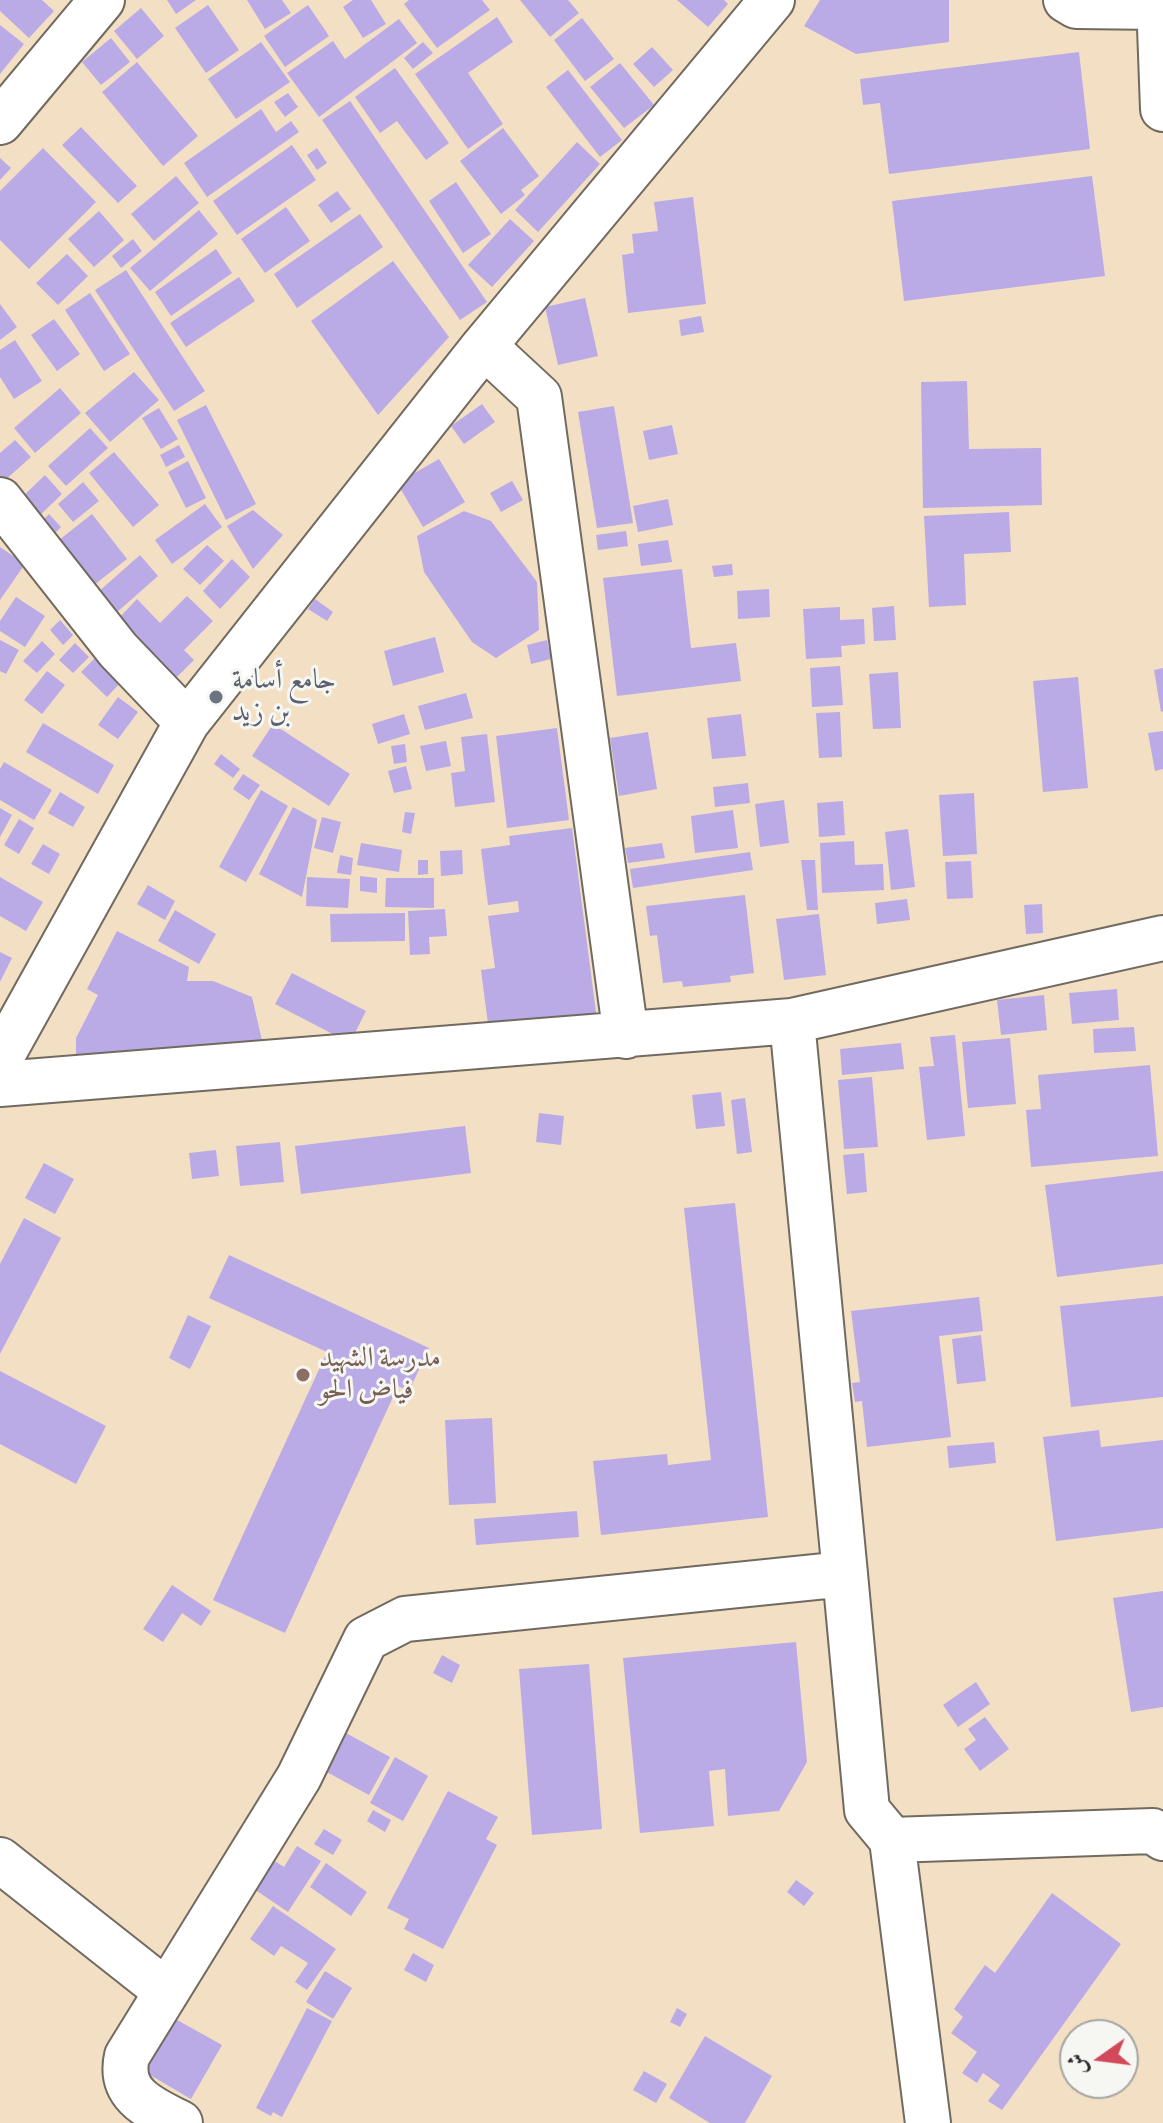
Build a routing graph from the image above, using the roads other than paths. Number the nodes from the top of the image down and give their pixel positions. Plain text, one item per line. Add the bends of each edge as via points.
1 (102, 0) edge
2 (772, 0) edge
3 (1066, 0) edge
4 (1159, 3) edge
5 (1163, 109) edge
6 (0, 122) edge
7 (484, 346) junction
8 (0, 500) edge
9 (187, 722) junction
10 (1163, 938) edge
11 (792, 1021) junction
12 (626, 1036) junction
13 (0, 1059) edge
14 (0, 1084) edge
15 (845, 1574) junction
16 (1163, 1838) edge
17 (892, 1840) junction
18 (0, 1860) edge
19 (166, 1991) junction
20 (180, 2123) edge
21 (928, 2123) edge

1 - 6 street
2 - 7 street
3 - 4 street via 1076,6
4 - 5 street
7 - 9 street
7 - 12 street via 539,397
8 - 9 street via 118,650
9 - 13 street
10 - 11 street
11 - 12 street
11 - 15 street
12 - 14 street
15 - 17 street via 867,1810
15 - 19 street via 405,1619 366,1639 299,1777
16 - 17 street via 1153,1831
17 - 21 street
18 - 19 street
19 - 20 street via 127,2056 125,2079 137,2099

